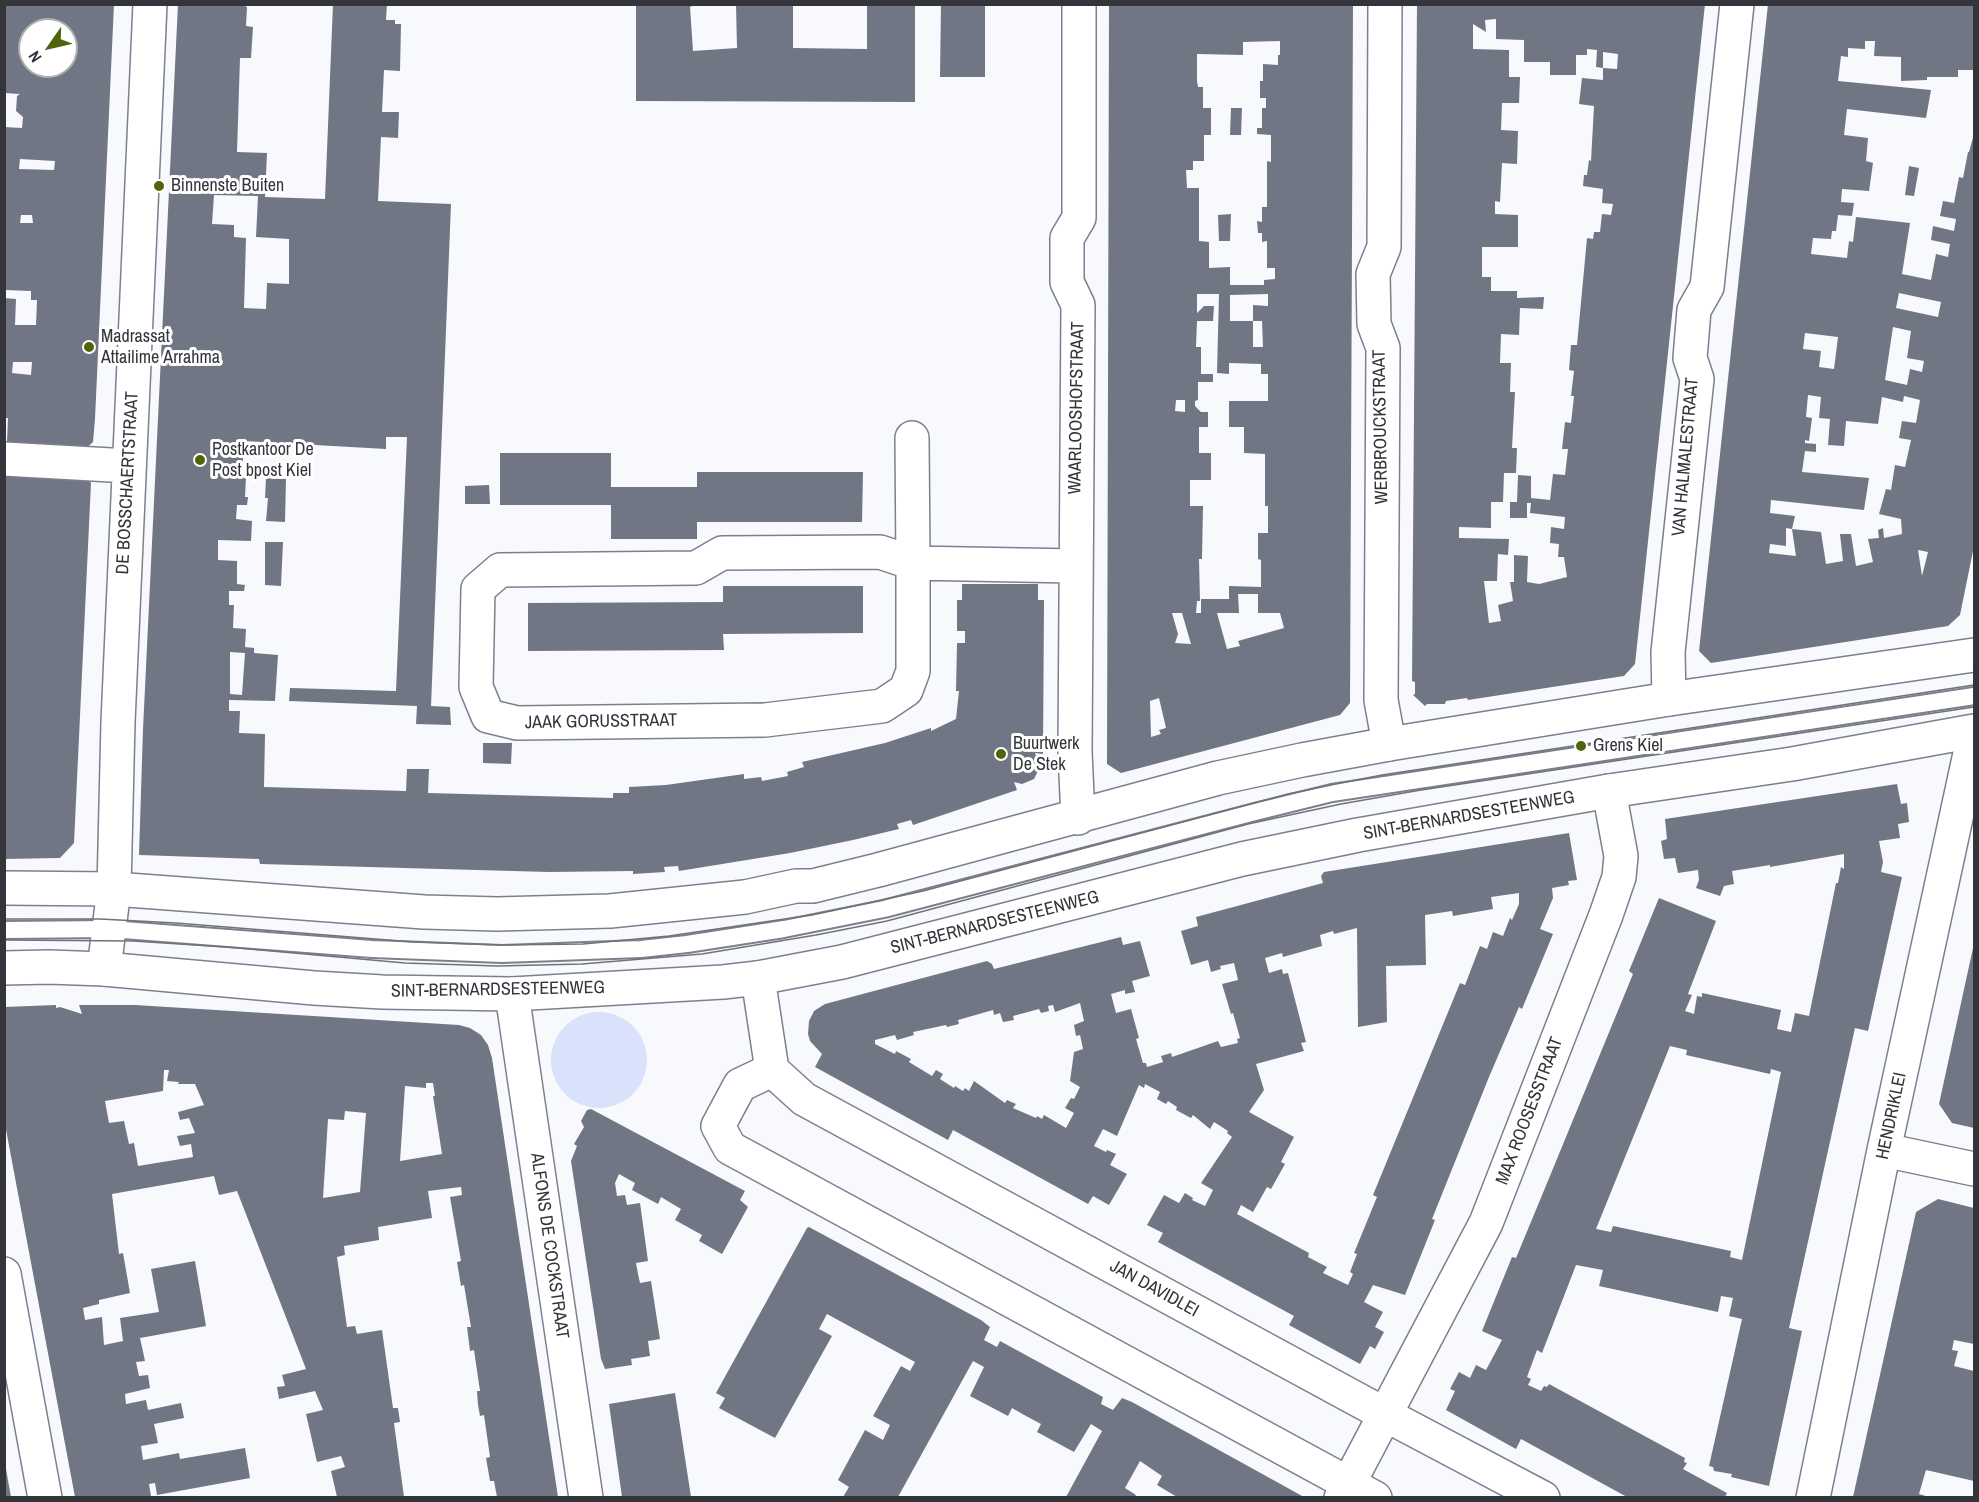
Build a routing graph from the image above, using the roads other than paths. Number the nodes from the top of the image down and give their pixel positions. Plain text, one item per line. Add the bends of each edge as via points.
1 (150, 4) edge
2 (1078, 4) edge
3 (1385, 4) edge
4 (1737, 4) edge
5 (912, 438) dead end
6 (4, 459) edge
7 (129, 466) junction
8 (913, 563) junction
9 (1075, 566) junction
10 (1974, 655) edge
11 (1974, 696) edge
12 (1669, 699) junction
13 (1974, 733) edge
14 (1389, 744) junction
15 (1609, 791) junction
16 (1078, 818) junction
17 (4, 888) edge
18 (114, 889) junction
19 (110, 929) junction
20 (4, 930) edge
21 (4, 968) edge
22 (104, 969) junction
23 (758, 978) junction
24 (513, 994) junction
25 (772, 1070) junction
26 (1884, 1150) junction
27 (1974, 1169) edge
28 (4, 1274) edge
29 (1386, 1415) junction
30 (1355, 1493) edge
31 (45, 1497) edge
32 (586, 1497) edge
33 (1543, 1497) edge
34 (1813, 1497) edge

1 - 7 street, DE BOSSCHAERTSTRAAT
2 - 9 street, WAARLOOSHOFSTRAAT via 1079,218 1067,238 1067,282 1078,305
3 - 14 street, WERBROUCKSTRAAT via 1384,247 1373,274 1374,324 1383,348 1381,700
4 - 12 street, VAN HALMALESTRAAT via 1707,287 1694,310 1692,329 1690,358 1697,379 1668,652
5 - 8 street, JAAK GORUSSTRAAT
6 - 7 street
7 - 18 street, DE BOSSCHAERTSTRAAT
8 - 8 street, JAAK GORUSSTRAAT via 913,671 906,690 882,706 765,720 517,723 488,716 476,687 478,589 500,570 696,568 722,553 880,552
8 - 9 street, JAAK GORUSSTRAAT
9 - 16 street, WAARLOOSHOFSTRAAT
10 - 12 street
11 - 19 lane via 1332,793 884,909 687,944 502,954 372,949
12 - 14 street
13 - 15 street, SINT-BERNARDSESTEENWEG
13 - 26 street, HENDRIKLEI
14 - 16 street via 1218,778
15 - 23 street, SINT-BERNARDSESTEENWEG via 1358,835 1242,860 909,946
15 - 29 street, MAX ROOSESSTRAAT via 1621,856 1609,906 1486,1222
16 - 18 street via 813,886 610,911 424,912
17 - 18 street
18 - 19 street, DE BOSSCHAERTSTRAAT
19 - 20 lane
19 - 22 street, DE BOSSCHAERTSTRAAT
21 - 22 street, SINT-BERNARDSESTEENWEG
22 - 24 street, SINT-BERNARDSESTEENWEG via 314,988
23 - 24 street, SINT-BERNARDSESTEENWEG
23 - 25 street
24 - 32 street, ALFONS DE COCKSTRAAT
25 - 29 street, JAN DAVIDLEI via 804,1099
25 - 30 street via 740,1085 718,1126 730,1148
26 - 27 street
26 - 34 street, HENDRIKLEI
28 - 31 street
29 - 30 street, MAX ROOSESSTRAAT
29 - 33 street, JAN DAVIDLEI

